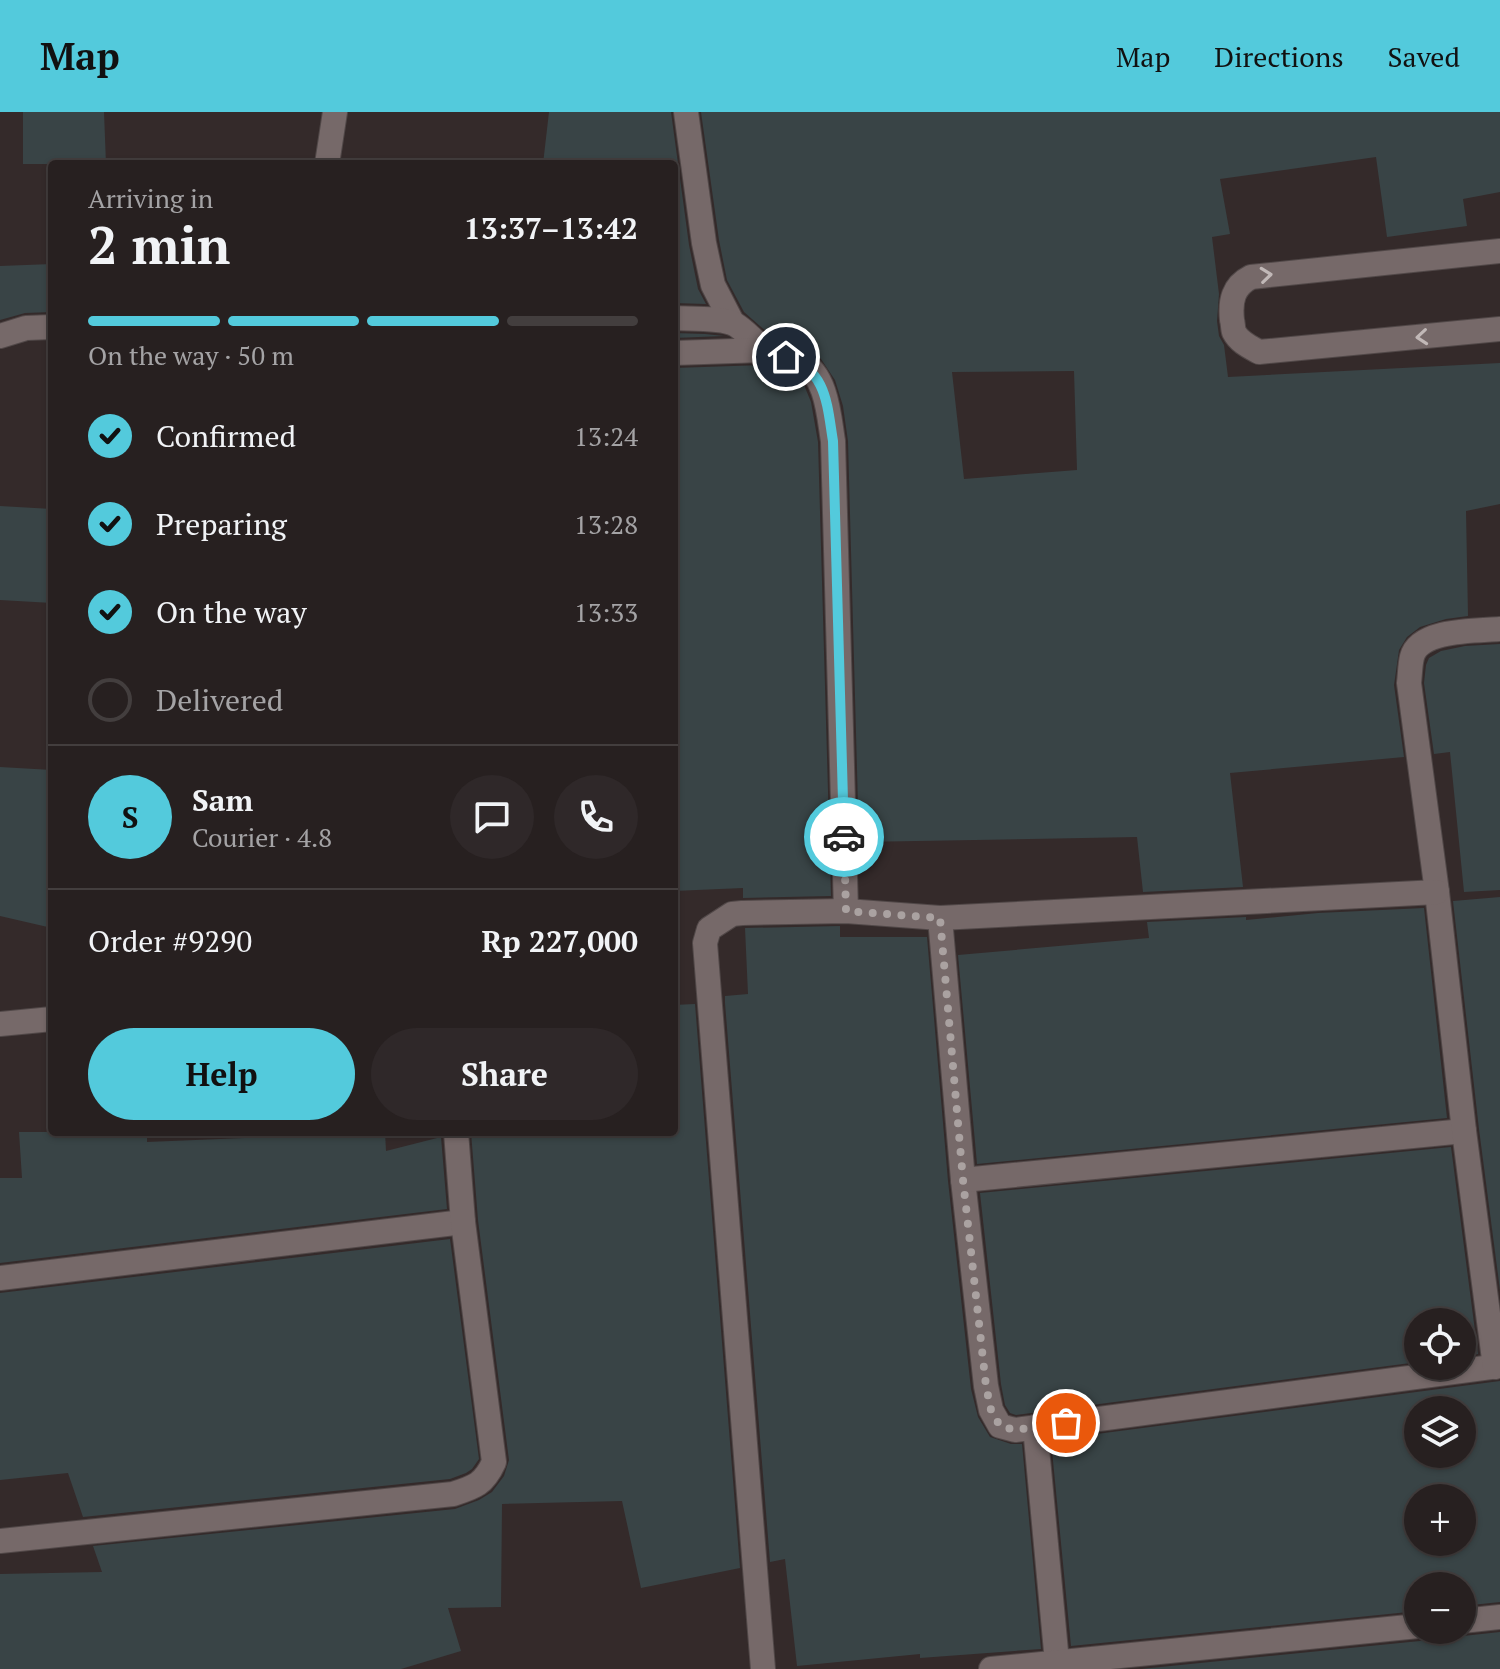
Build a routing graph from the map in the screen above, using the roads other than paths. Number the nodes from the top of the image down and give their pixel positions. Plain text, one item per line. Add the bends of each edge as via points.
1 (335, 112) edge
2 (686, 112) edge
3 (328, 160) edge
4 (1500, 251) edge
5 (678, 318) edge
6 (732, 322) junction
7 (48, 327) edge
8 (1500, 329) edge
9 (0, 336) edge
10 (765, 350) junction
11 (678, 353) edge
12 (1500, 629) edge
13 (1437, 892) junction
14 (846, 911) junction
15 (940, 918) junction
16 (48, 1019) edge
17 (0, 1024) edge
18 (1464, 1131) junction
19 (456, 1136) edge
20 (963, 1180) junction
21 (463, 1222) junction
22 (0, 1278) edge
23 (1498, 1366) edge
24 (1035, 1427) junction
25 (0, 1541) edge
26 (1500, 1617) edge
27 (1476, 1620) edge
28 (1404, 1627) edge
29 (1057, 1662) junction
30 (763, 1669) edge
31 (991, 1669) edge

1 - 3 street
2 - 6 street via 713,285
8 -> 4 street via 1259,352 1234,331 1231,302 1236,289 1251,277
5 - 6 street
6 - 10 street
7 - 9 street
10 - 11 street
10 - 14 street via 811,369 831,430
12 - 13 street via 1434,636 1412,654 1409,683
13 - 15 street
13 - 18 street
14 - 15 street
14 - 30 street via 732,914 709,929 705,943
15 - 20 street
16 - 17 street
18 - 20 street
18 - 23 street
19 - 21 street
20 - 24 street via 991,1410 1000,1426
21 - 22 street
21 - 25 street via 494,1462 480,1483 453,1494
23 - 24 street
24 - 29 street
26 - 27 street
28 - 29 street
29 - 31 street

